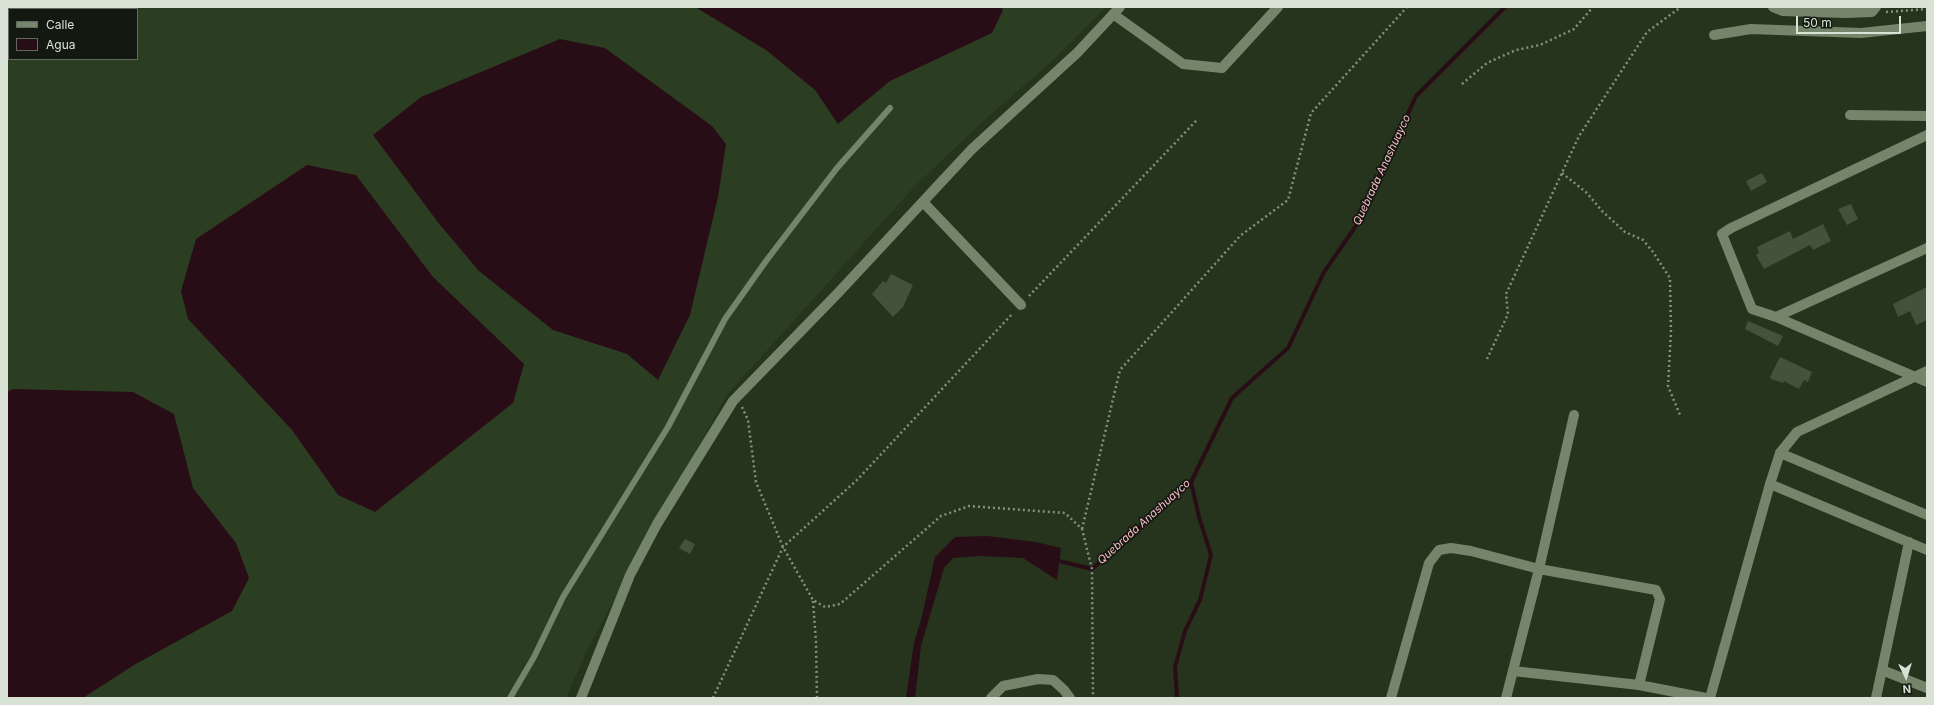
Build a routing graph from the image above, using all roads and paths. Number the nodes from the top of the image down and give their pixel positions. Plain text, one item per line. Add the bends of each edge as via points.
1 (1278, 7) edge
2 (1407, 7) edge
3 (1593, 7) edge
4 (1681, 7) edge
5 (1773, 7) edge
6 (1874, 9) edge
7 (1927, 9) edge
8 (1116, 11) edge
9 (1927, 26) edge
10 (1714, 35) dead end
11 (1462, 84) dead end
12 (890, 108) dead end
13 (1850, 115) dead end
14 (1927, 116) edge
15 (1197, 120) dead end
16 (1927, 135) edge
17 (1562, 173) junction
18 (924, 203) junction
19 (1927, 248) edge
20 (1020, 305) junction
21 (1776, 317) junction
22 (1487, 359) dead end
23 (1927, 371) edge
24 (1915, 376) junction
25 (1927, 382) edge
26 (733, 401) junction
27 (1574, 415) dead end
28 (1680, 415) dead end
29 (1780, 453) junction
30 (1770, 484) junction
31 (1927, 515) edge
32 (1082, 529) junction
33 (1909, 542) junction
34 (783, 547) junction
35 (1927, 550) edge
36 (1540, 569) junction
37 (813, 600) junction
38 (1882, 670) junction
39 (1513, 671) junction
40 (1639, 685) junction
41 (1927, 688) edge
42 (510, 698) edge
43 (581, 698) edge
44 (713, 698) edge
45 (817, 698) edge
46 (991, 698) edge
47 (1070, 698) edge
48 (1093, 698) edge
49 (1391, 698) edge
50 (1506, 698) edge
51 (1706, 698) edge
52 (1710, 698) edge
53 (1876, 698) edge

1 - 8 street via 1222,68 1183,64
2 - 32 path via 1311,113 1288,200 1240,236 1120,370
3 - 11 path via 1574,29 1540,45 1516,50 1487,63
4 - 17 path via 1647,32 1579,136
5 - 6 street via 1777,10 1846,13
6 - 7 path
8 - 18 street via 1077,53 972,150
9 - 10 street via 1861,33 1751,29
12 - 42 lane via 832,174 724,319 668,427 563,597 534,657
13 - 14 street
15 - 20 path
16 - 21 street via 1722,234 1752,309
17 - 22 path via 1506,294 1508,314
17 - 28 path via 1587,193 1625,232 1643,240 1670,278 1668,386
18 - 20 street
18 - 26 street
19 - 21 street
20 - 34 path via 857,480
21 - 24 street
23 - 24 street
24 - 25 street
24 - 29 street via 1797,432
26 - 34 path via 744,408 748,420 756,482
26 - 43 street via 657,524 630,575
27 - 36 street
29 - 30 street
29 - 31 street
30 - 33 street
30 - 52 street
32 - 37 path via 1065,513 969,506 941,516 840,604 825,607
32 - 48 path via 1092,569
33 - 35 street
33 - 38 street
34 - 37 path
34 - 44 path
36 - 39 street
36 - 40 street via 1656,590 1660,599
36 - 49 street via 1471,551 1451,548 1439,550 1429,563
37 - 45 path
38 - 41 street
38 - 53 street
39 - 40 street
39 - 50 street
40 - 51 street
46 - 47 street via 1003,686 1038,679 1053,680

